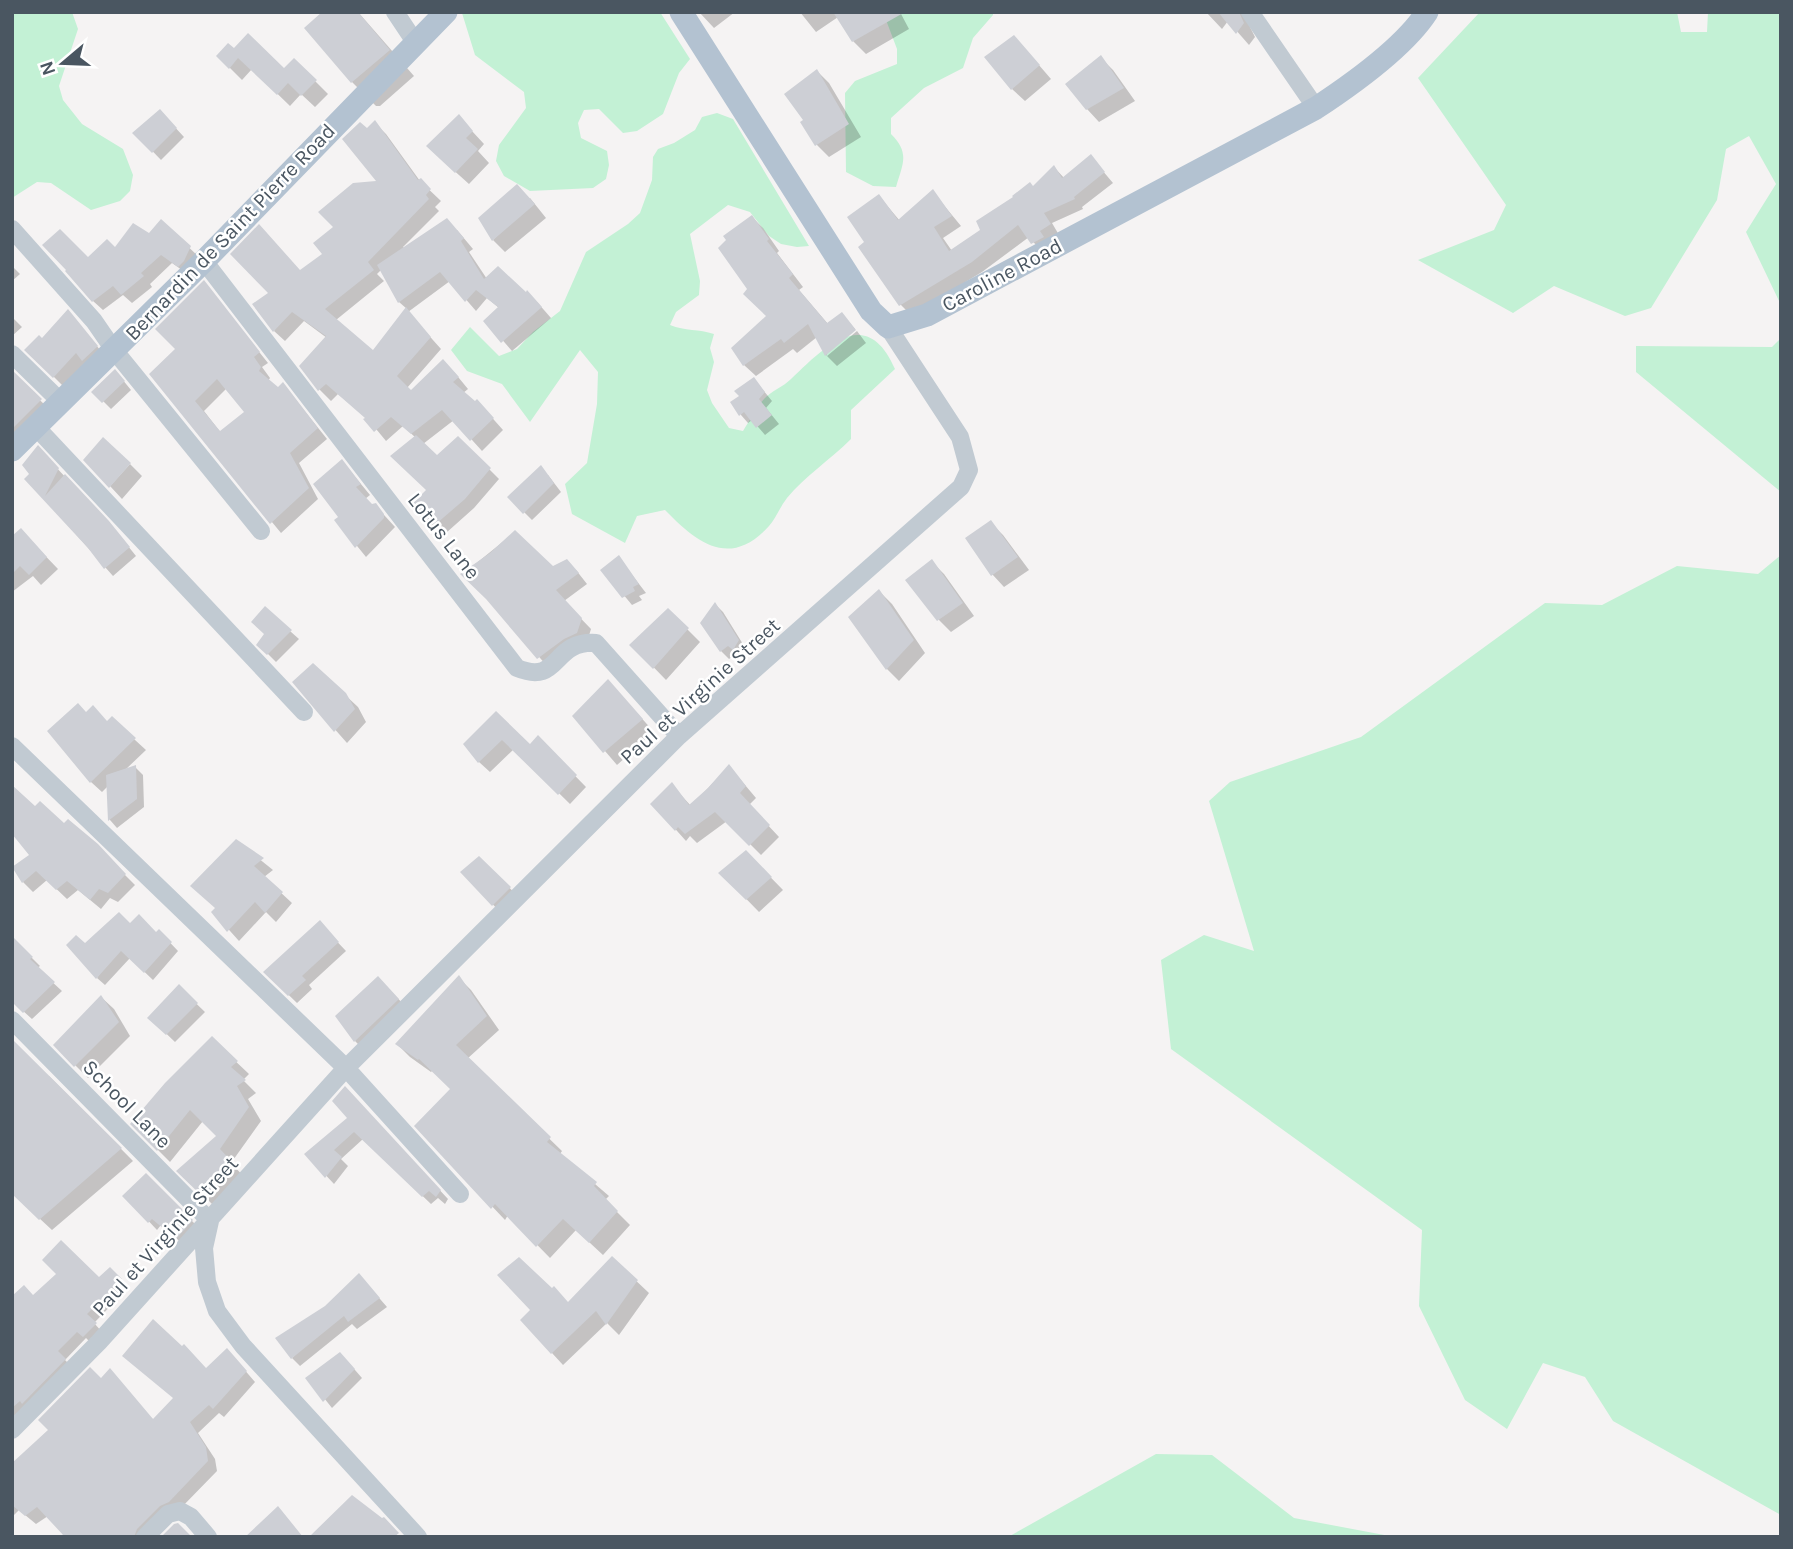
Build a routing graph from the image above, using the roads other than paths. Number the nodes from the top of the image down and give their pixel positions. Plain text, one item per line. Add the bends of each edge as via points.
1 (395, 12) edge
2 (446, 12) edge
3 (681, 12) edge
4 (1250, 12) edge
5 (1427, 12) edge
6 (415, 42) junction
7 (1316, 107) junction
8 (12, 229) edge
9 (204, 261) junction
10 (887, 327) junction
11 (114, 350) junction
12 (12, 354) edge
13 (61, 402) junction
14 (36, 427) junction
15 (12, 450) edge
16 (261, 531) dead end
17 (304, 712) dead end
18 (679, 736) junction
19 (12, 746) edge
20 (12, 1020) edge
21 (346, 1068) junction
22 (460, 1194) dead end
23 (210, 1221) junction
24 (12, 1430) edge
25 (145, 1537) edge
26 (208, 1537) edge
27 (418, 1537) edge

1 - 6 street
2 - 6 main road, Bernardin de Saint Pierre Road
3 - 10 main road via 871,311
4 - 7 street
5 - 7 main road, Caroline Road via 1417,27 1349,87
6 - 9 main road, Bernardin de Saint Pierre Road
7 - 10 main road, Caroline Road via 927,315
8 - 11 street
9 - 11 main road, Bernardin de Saint Pierre Road
9 - 18 street, Lotus Lane via 517,668 531,673 547,671 565,650 596,643
10 - 18 street, Paul et Virginie Street via 960,437 969,470 961,487
11 - 13 main road, Bernardin de Saint Pierre Road
11 - 16 street
12 - 13 street
13 - 14 main road, Bernardin de Saint Pierre Road
14 - 15 main road, Bernardin de Saint Pierre Road
14 - 17 street
18 - 21 street, Paul et Virginie Street
19 - 21 street
20 - 23 street, School Lane
21 - 22 street
21 - 23 street, Paul et Virginie Street
23 - 24 street, Paul et Virginie Street
23 - 27 street via 204,1248 207,1282 217,1311 243,1346
25 - 26 street via 168,1514 180,1511

